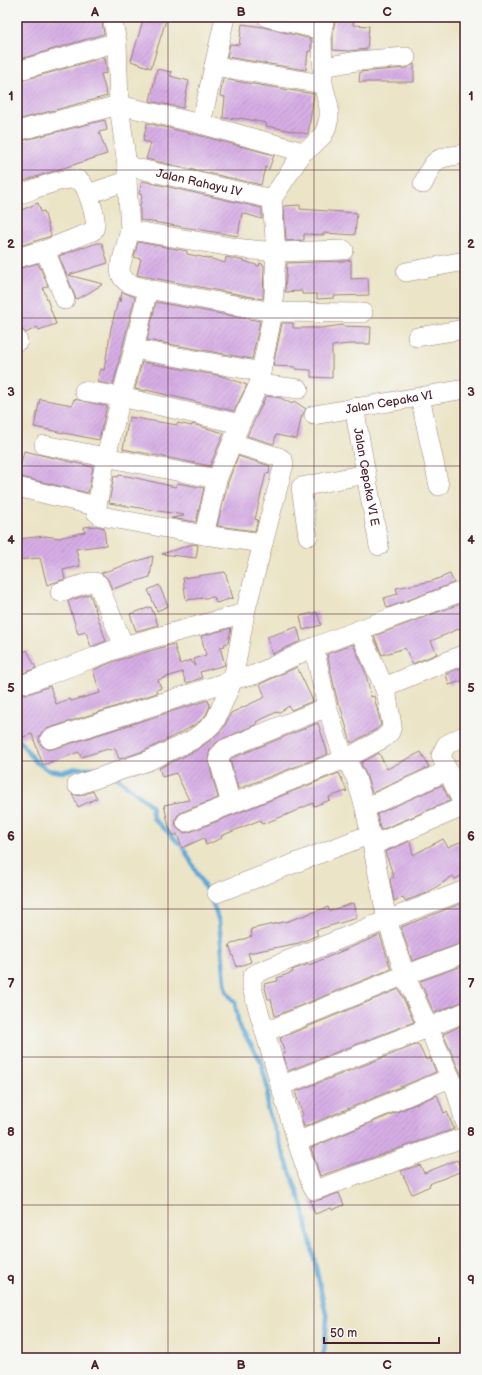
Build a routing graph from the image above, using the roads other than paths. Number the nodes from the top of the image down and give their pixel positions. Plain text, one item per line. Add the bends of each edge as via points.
1 (112, 17) edge
2 (225, 17) edge
3 (267, 17) edge
4 (323, 23) edge
5 (117, 42) junction
6 (406, 57) dead end
7 (214, 66) junction
8 (17, 71) edge
9 (323, 75) junction
10 (119, 105) junction
11 (201, 124) junction
12 (17, 131) edge
13 (303, 152) junction
14 (465, 154) edge
15 (127, 173) junction
16 (423, 184) dead end
17 (88, 194) junction
18 (17, 195) edge
19 (272, 199) junction
20 (130, 230) junction
21 (45, 250) junction
22 (344, 250) dead end
23 (276, 252) junction
24 (17, 258) edge
25 (465, 261) edge
26 (406, 272) dead end
27 (148, 289) junction
28 (65, 300) dead end
29 (273, 312) junction
30 (363, 313) dead end
31 (465, 329) edge
32 (417, 337) dead end
33 (134, 349) junction
34 (260, 378) junction
35 (299, 389) dead end
36 (465, 389) edge
37 (84, 391) dead end
38 (121, 397) junction
39 (420, 397) junction
40 (354, 407) junction
41 (314, 415) dead end
42 (240, 424) junction
43 (232, 443) junction
44 (44, 445) dead end
45 (106, 456) junction
46 (366, 474) junction
47 (217, 479) junction
48 (439, 486) dead end
49 (17, 487) edge
50 (96, 506) junction
51 (204, 535) junction
52 (308, 536) dead end
53 (263, 543) junction
54 (379, 546) dead end
55 (465, 590) edge
56 (60, 592) dead end
57 (245, 613) junction
58 (359, 630) junction
59 (124, 646) junction
60 (314, 647) junction
61 (465, 654) edge
62 (242, 678) junction
63 (27, 683) dead end
64 (384, 687) junction
65 (327, 707) junction
66 (465, 735) edge
67 (50, 738) dead end
68 (345, 759) junction
69 (440, 774) dead end
70 (77, 785) dead end
71 (231, 804) junction
72 (365, 808) junction
73 (461, 809) edge
74 (186, 822) dead end
75 (372, 840) junction
76 (465, 890) edge
77 (217, 893) dead end
78 (387, 920) junction
79 (465, 953) edge
80 (405, 975) junction
81 (465, 1012) edge
82 (428, 1028) junction
83 (265, 1032) junction
84 (280, 1086) junction
85 (457, 1086) edge
86 (465, 1122) edge
87 (465, 1137) edge
88 (297, 1142) junction

1 - 5 street
2 - 7 street
3 - 4 street
4 - 9 street
5 - 8 street
5 - 10 street
6 - 9 street via 357,62
7 - 9 street
7 - 11 street
9 - 13 street via 329,118 326,129 318,141
10 - 11 street
10 - 12 street
10 - 15 street
11 - 13 street
13 - 19 street
14 - 16 street via 437,159
15 - 17 street
15 - 19 street, Jalan Rahayu IV
15 - 20 street
17 - 18 street via 80,181 72,179
17 - 21 street via 96,227 93,231
19 - 23 street
20 - 23 street
20 - 27 street via 120,274 129,284
21 - 24 street
21 - 28 street
22 - 23 street
23 - 29 street
25 - 26 street
27 - 29 street
27 - 33 street
29 - 30 street
29 - 34 street
31 - 32 street
33 - 34 street
33 - 38 street
34 - 35 street
34 - 42 street
36 - 39 street, Jalan Cepaka VI
37 - 38 street
38 - 42 street
38 - 45 street
39 - 40 street, Jalan Cepaka VI
39 - 48 street
40 - 41 street, Jalan Cepaka VI
40 - 46 street, Jalan Cepaka VI E
42 - 43 street
43 - 47 street
43 - 53 street via 283,460
44 - 45 street
45 - 47 street
45 - 50 street
46 - 52 street via 301,487
46 - 54 street, Jalan Cepaka VI E
47 - 51 street
49 - 50 street
50 - 51 street via 96,512 101,516
51 - 53 street
53 - 57 street
55 - 58 street
56 - 59 street via 90,582 98,584
57 - 59 street
57 - 62 street
58 - 60 street
58 - 64 street
59 - 63 street
60 - 62 street
60 - 65 street
61 - 64 street
62 - 67 street
62 - 70 street via 215,720 192,740 148,761
64 - 68 street via 392,726 390,732 384,738
65 - 68 street
65 - 71 street via 225,748 218,760
66 - 73 street via 446,745 441,756
68 - 71 street
68 - 72 street via 356,778
69 - 72 street
71 - 74 street
72 - 75 street
73 - 75 street
75 - 77 street
75 - 78 street
76 - 78 street
78 - 80 street
78 - 83 street via 255,974 251,981 252,988
79 - 80 street
80 - 82 street
80 - 83 street
81 - 82 street
82 - 84 street
82 - 85 street
83 - 84 street
84 - 88 street
85 - 86 street
85 - 88 street
87 - 88 street via 315,1190

